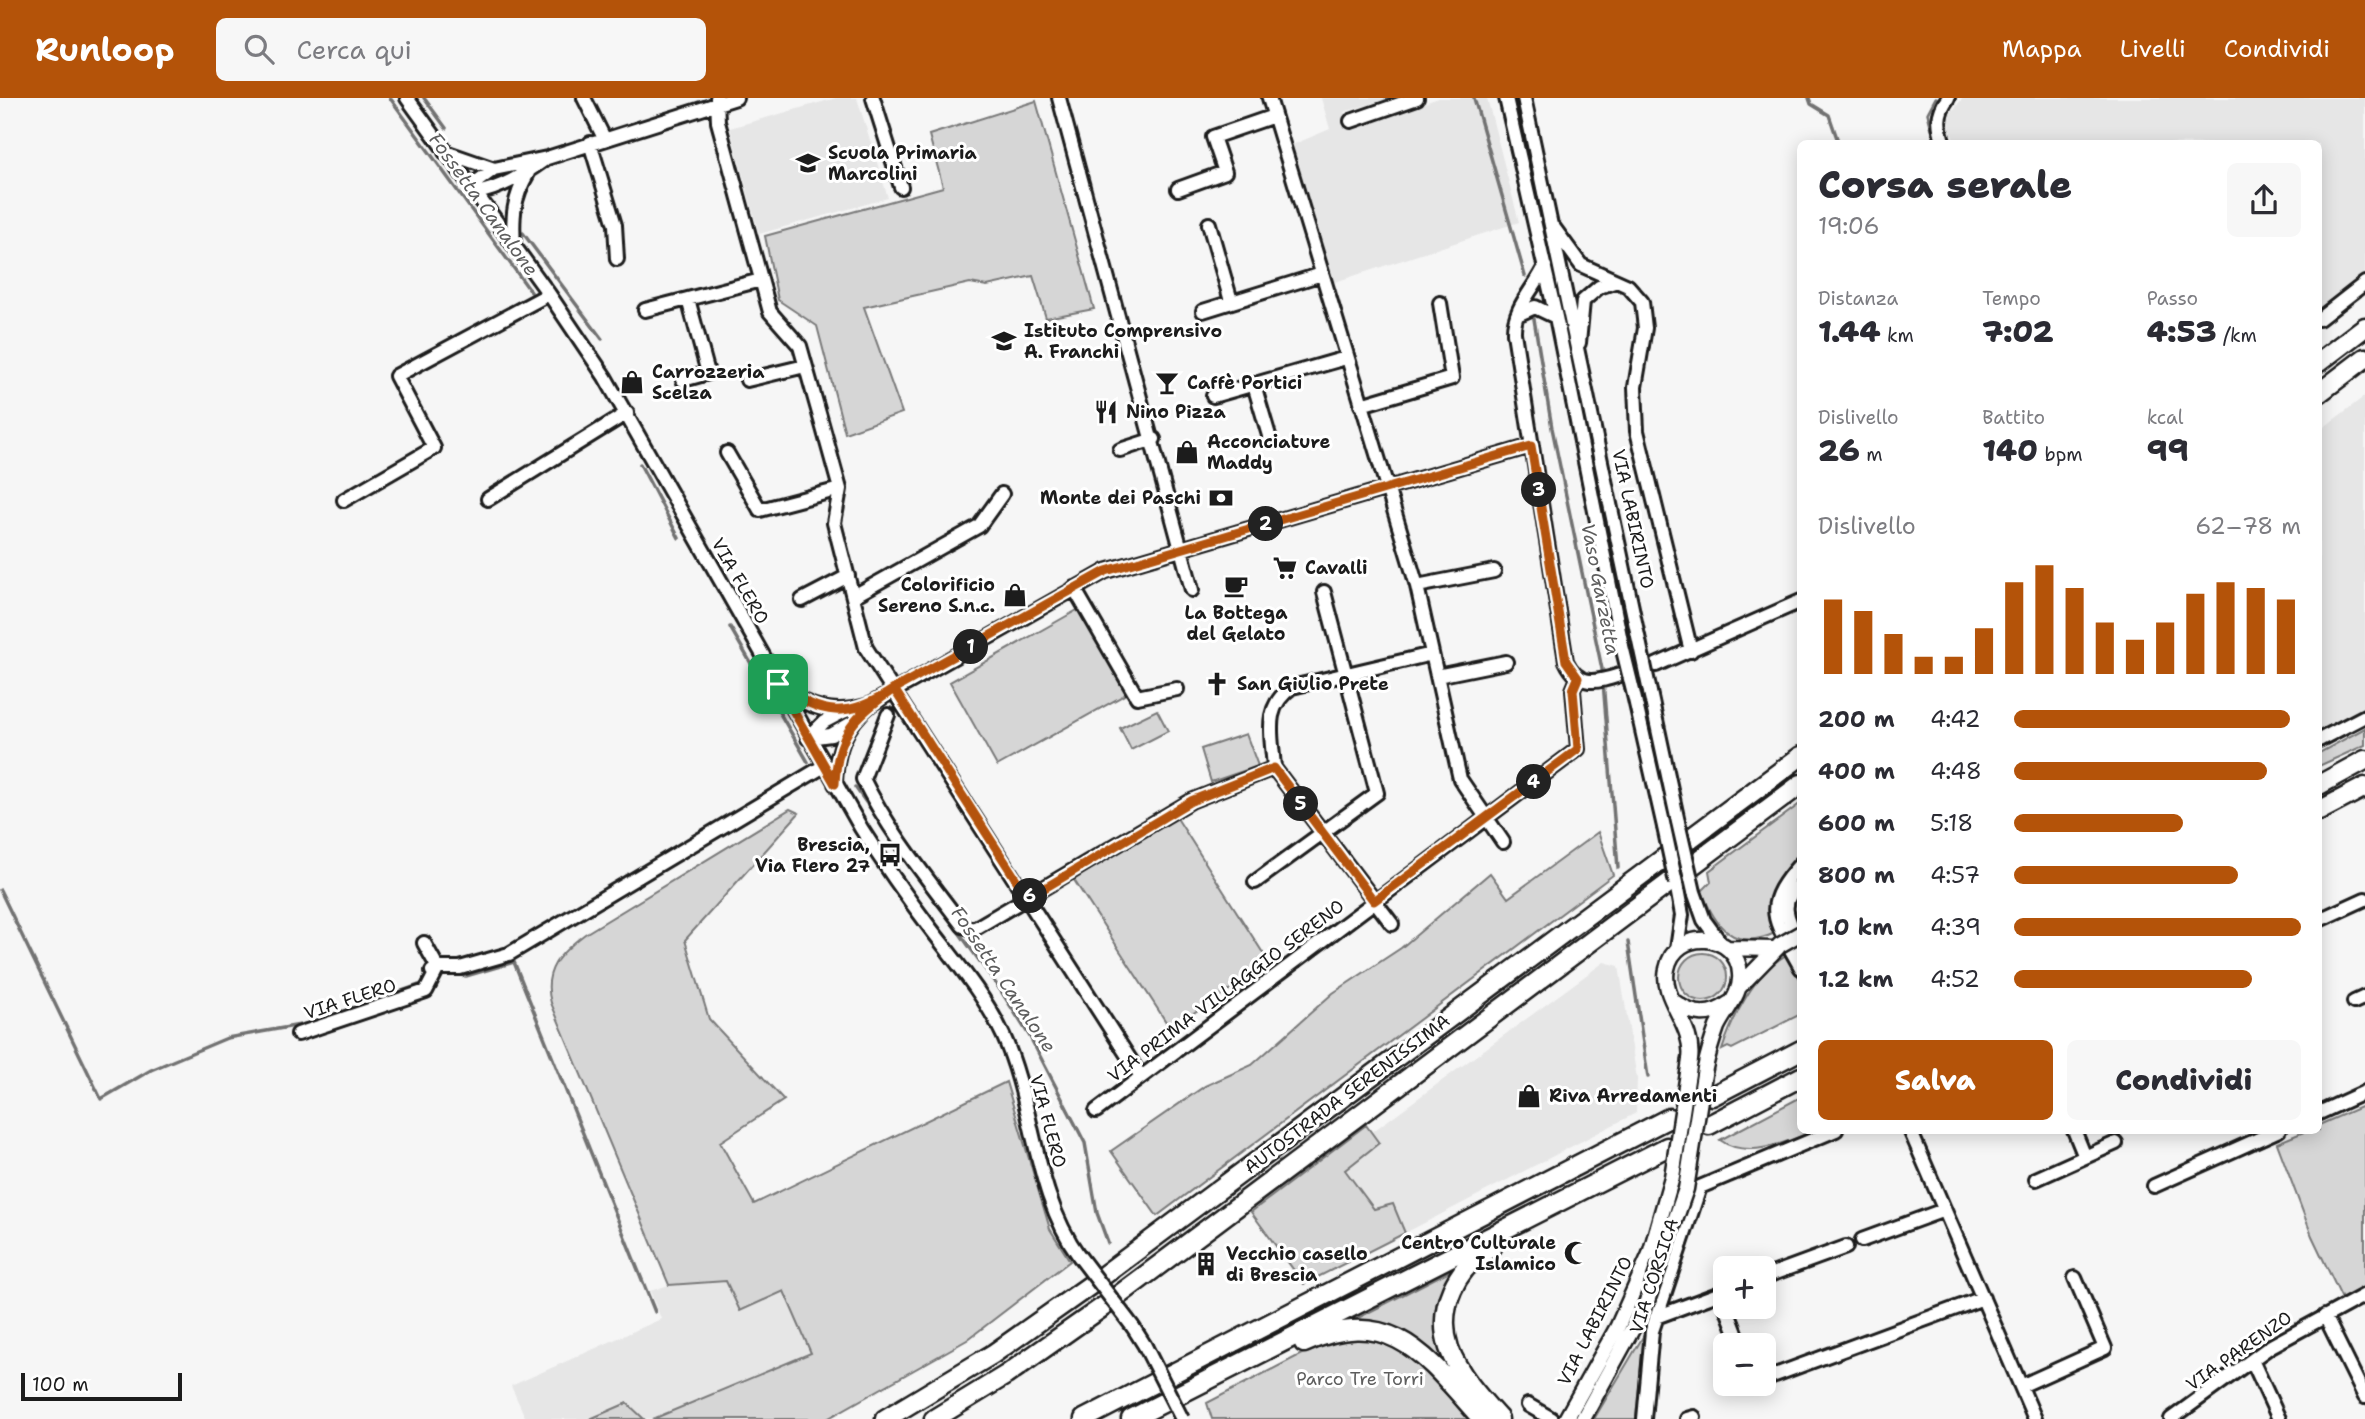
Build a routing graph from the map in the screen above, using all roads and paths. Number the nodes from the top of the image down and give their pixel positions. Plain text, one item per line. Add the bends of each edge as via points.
1 (407, 98) edge
2 (584, 98) edge
3 (736, 98) edge
4 (873, 98) edge
5 (1059, 98) edge
6 (1269, 98) edge
7 (1417, 98) edge
8 (1506, 98) edge
9 (1524, 98) edge
10 (1948, 98) edge
11 (717, 101) edge
12 (1274, 116) junction
13 (1351, 121) dead end
14 (604, 138) junction
15 (1943, 140) edge
16 (590, 143) junction
17 (445, 152) junction
18 (547, 158) junction
19 (494, 169) junction
20 (529, 172) junction
21 (901, 187) dead end
22 (473, 189) junction
23 (1178, 189) dead end
24 (1209, 224) dead end
25 (1551, 224) junction
26 (514, 246) junction
27 (617, 259) dead end
28 (1545, 266) junction
29 (1322, 274) junction
30 (761, 280) junction
31 (1617, 281) junction
32 (2365, 283) edge
33 (549, 294) junction
34 (688, 299) junction
35 (1231, 301) junction
36 (1440, 303) dead end
37 (645, 310) dead end
38 (1203, 312) dead end
39 (1517, 315) junction
40 (1556, 317) junction
41 (2322, 317) edge
42 (2365, 327) edge
43 (1577, 350) junction
44 (1346, 358) junction
45 (2365, 358) edge
46 (2322, 360) edge
47 (806, 366) junction
48 (684, 380) dead end
49 (747, 380) dead end
50 (1254, 385) junction
51 (2322, 391) edge
52 (1213, 396) dead end
53 (1361, 405) junction
54 (627, 413) junction
55 (1154, 439) junction
56 (1270, 439) dead end
57 (1531, 446) junction
58 (1120, 450) dead end
59 (727, 453) dead end
60 (1389, 488) junction
61 (840, 489) junction
62 (1002, 494) dead end
63 (488, 499) dead end
64 (344, 500) dead end
65 (1183, 548) junction
66 (1494, 571) dead end
67 (848, 576) junction
68 (1417, 586) junction
69 (1074, 588) junction
70 (1192, 590) dead end
71 (1324, 592) dead end
72 (854, 596) junction
73 (802, 600) dead end
74 (1797, 603) edge
75 (1691, 651) junction
76 (1432, 654) junction
77 (1506, 662) dead end
78 (1656, 665) dead end
79 (1348, 675) junction
80 (1437, 676) junction
81 (1617, 676) dead end
82 (1578, 678) junction
83 (778, 684) junction
84 (894, 689) junction
85 (1177, 689) dead end
86 (888, 715) dead end
87 (2364, 715) edge
88 (849, 716) junction
89 (808, 738) junction
90 (2322, 738) edge
91 (1797, 759) edge
92 (2365, 760) edge
93 (824, 766) junction
94 (1274, 768) junction
95 (2322, 783) edge
96 (835, 784) junction
97 (1797, 787) edge
98 (2365, 787) edge
99 (2322, 809) edge
100 (1486, 818) junction
101 (1322, 832) junction
102 (1503, 842) dead end
103 (1797, 868) edge
104 (1255, 882) dead end
105 (1797, 888) edge
106 (1028, 898) junction
107 (2365, 899) edge
108 (1374, 901) junction
109 (2322, 919) edge
110 (1392, 924) dead end
111 (1797, 935) edge
112 (1797, 936) edge
113 (424, 943) dead end
114 (1724, 945) junction
115 (1777, 947) junction
116 (1677, 949) junction
117 (1797, 960) edge
118 (435, 969) junction
119 (1740, 986) junction
120 (1671, 996) junction
121 (1732, 1000) junction
122 (299, 1034) dead end
123 (1797, 1052) edge
124 (1140, 1075) junction
125 (1797, 1079) edge
126 (2365, 1093) edge
127 (1712, 1096) dead end
128 (1096, 1111) dead end
129 (2322, 1112) edge
130 (1669, 1118) dead end
131 (1709, 1125) dead end
132 (1826, 1134) edge
133 (1912, 1134) edge
134 (2076, 1134) edge
135 (2268, 1134) edge
136 (2116, 1143) dead end
137 (1667, 1147) dead end
138 (2085, 1157) junction
139 (2036, 1179) dead end
140 (2154, 1186) dead end
141 (1564, 1201) junction
142 (1944, 1210) junction
143 (1862, 1240) dead end
144 (1846, 1247) dead end
145 (1776, 1272) edge
146 (2075, 1278) dead end
147 (2365, 1295) edge
148 (1713, 1296) edge
149 (1983, 1298) junction
150 (2325, 1316) junction
151 (1656, 1317) junction
152 (2252, 1360) junction
153 (1216, 1375) junction
154 (1776, 1375) edge
155 (2021, 1386) junction
156 (2365, 1397) edge
157 (1528, 1405) dead end
158 (885, 1419) edge
159 (934, 1419) edge
160 (1084, 1419) edge
161 (1131, 1419) edge
162 (1182, 1419) edge
163 (1482, 1419) edge
164 (1499, 1419) edge
165 (1552, 1419) edge
166 (1566, 1419) edge
167 (1583, 1419) edge
168 (1644, 1419) edge
169 (2035, 1419) edge
170 (2171, 1419) edge
171 (2279, 1419) edge

1 - 17 street, VIA FLERO
2 - 14 street
3 - 11 street
4 - 21 street
5 - 55 street
6 - 12 street
7 - 13 street
8 - 28 street, VIA LABIRINTO
9 - 25 street, VIA LABIRINTO
10 - 15 street via 1938,126
11 - 14 street
11 - 30 street
12 - 23 street via 1213,137 1225,172
12 - 29 street
14 - 16 street
16 - 18 street
16 - 27 street via 615,225
17 - 19 street
17 - 22 street, VIA FLERO
18 - 19 street
18 - 20 street
19 - 22 street
20 - 22 street via 493,190
20 - 26 street via 517,192 512,216
22 - 26 street, VIA FLERO
24 - 35 street
25 - 31 street via 1581,265
25 - 43 street, VIA LABIRINTO
26 - 33 street, VIA FLERO
28 - 39 street
28 - 40 street, VIA LABIRINTO
29 - 35 street
29 - 44 street
30 - 34 street
30 - 47 street via 770,313 800,346
31 - 43 street via 1599,287 1583,302
31 - 75 street via 1637,293 1645,314 1635,387 1637,431
32 - 41 street
33 - 54 street, VIA FLERO
33 - 64 street via 396,376 434,448
34 - 37 street
34 - 48 street via 708,373
35 - 38 street
36 - 53 street via 1452,378
39 - 40 street via 1535,307
39 - 57 street via 1514,333
40 - 116 street, VIA LABIRINTO, bridge via 1622,646 1676,883 1682,915
42 - 46 highway
43 - 114 street, VIA LABIRINTO, bridge via 1694,892 1704,920
44 - 50 street
44 - 53 street
45 - 51 highway
47 - 49 street
47 - 61 street
50 - 52 street
50 - 56 street
53 - 60 street
54 - 63 street
54 - 83 street, VIA FLERO
55 - 58 street
55 - 65 street
57 - 60 street
57 - 82 street via 1566,661
59 - 61 street via 760,510
60 - 65 street
60 - 68 street
61 - 67 street via 834,523
62 - 72 street via 979,526
65 - 69 street via 1106,571
65 - 70 street
66 - 68 street
67 - 72 street
67 - 73 street
68 - 76 street
69 - 84 street
69 - 85 street via 1137,697
71 - 79 street
72 - 84 street via 866,648
74 - 75 street
75 - 78 street
76 - 79 street
76 - 80 street
77 - 80 street
79 - 94 street via 1292,687 1279,696 1271,717
79 - 101 street via 1377,793
80 - 100 street via 1460,779
81 - 82 street via 1597,682
82 - 100 street, VIA PRIMA VILLAGGIO SERENO via 1573,690 1578,749
83 - 88 street via 816,708
83 - 89 street, VIA FLERO
84 - 88 street
84 - 106 street
86 - 106 street via 863,779 877,807 963,926 974,929
87 - 90 street
88 - 89 street via 824,722
88 - 96 street
89 - 93 street, VIA FLERO
91 - 158 highway, AUTOSTRADA SERENISSIMA via 1092,1284 983,1360
92 - 95 highway
93 - 96 street, VIA FLERO
93 - 118 street via 509,954 460,968
94 - 101 street
94 - 106 street via 1191,801
96 - 162 street, VIA FLERO, bridge via 893,878 972,983 1003,1034 1053,1204 1069,1242 1133,1327
97 - 159 highway, AUTOSTRADA SERENISSIMA via 1107,1304
98 - 99 highway
100 - 102 street
100 - 108 street, VIA PRIMA VILLAGGIO SERENO
101 - 104 street
101 - 108 street
103 - 117 street via 1780,887 1774,906
105 - 112 street via 1789,895 1786,912
106 - 124 street
107 - 109 street
108 - 110 street
108 - 124 street, VIA PRIMA VILLAGGIO SERENO
111 - 115 main road, bridge
113 - 118 street
114 - 115 main road
114 - 116 main road via 1698,939
114 - 119 main road, VIA LABIRINTO via 1739,965
115 - 119 main road
116 - 120 main road, VIA LABIRINTO via 1666,971
118 - 122 street, VIA FLERO via 426,991
119 - 121 main road, VIA LABIRINTO
120 - 121 main road via 1684,1009 1701,1014 1718,1011
120 - 166 main road, VIA LABIRINTO, bridge via 1687,1028 1690,1060 1680,1139 1650,1254 1617,1328
121 - 167 main road, VIA LABIRINTO, bridge via 1710,1047 1686,1189 1662,1266
123 - 127 highway
124 - 128 street, VIA PRIMA VILLAGGIO SERENO
125 - 131 highway
126 - 129 street
130 - 160 highway
132 - 151 street, VIA CORSICA via 1700,1187
133 - 142 street
134 - 138 street
135 - 140 street
136 - 138 street
137 - 141 highway
138 - 139 street
141 - 153 highway
141 - 164 highway via 1473,1261 1459,1276 1449,1298 1445,1321 1449,1348 1462,1373
142 - 143 street
142 - 149 street
144 - 145 street
146 - 155 street via 2105,1348
147 - 150 street, VIA PARENZO
148 - 151 street
149 - 154 street
149 - 155 street
150 - 152 street, VIA PARENZO
150 - 156 street
151 - 168 street, VIA CORSICA
152 - 170 street, VIA PARENZO
152 - 171 street
153 - 161 highway
153 - 163 highway via 1248,1371 1342,1329 1379,1331 1421,1353
155 - 169 street
157 - 165 street

